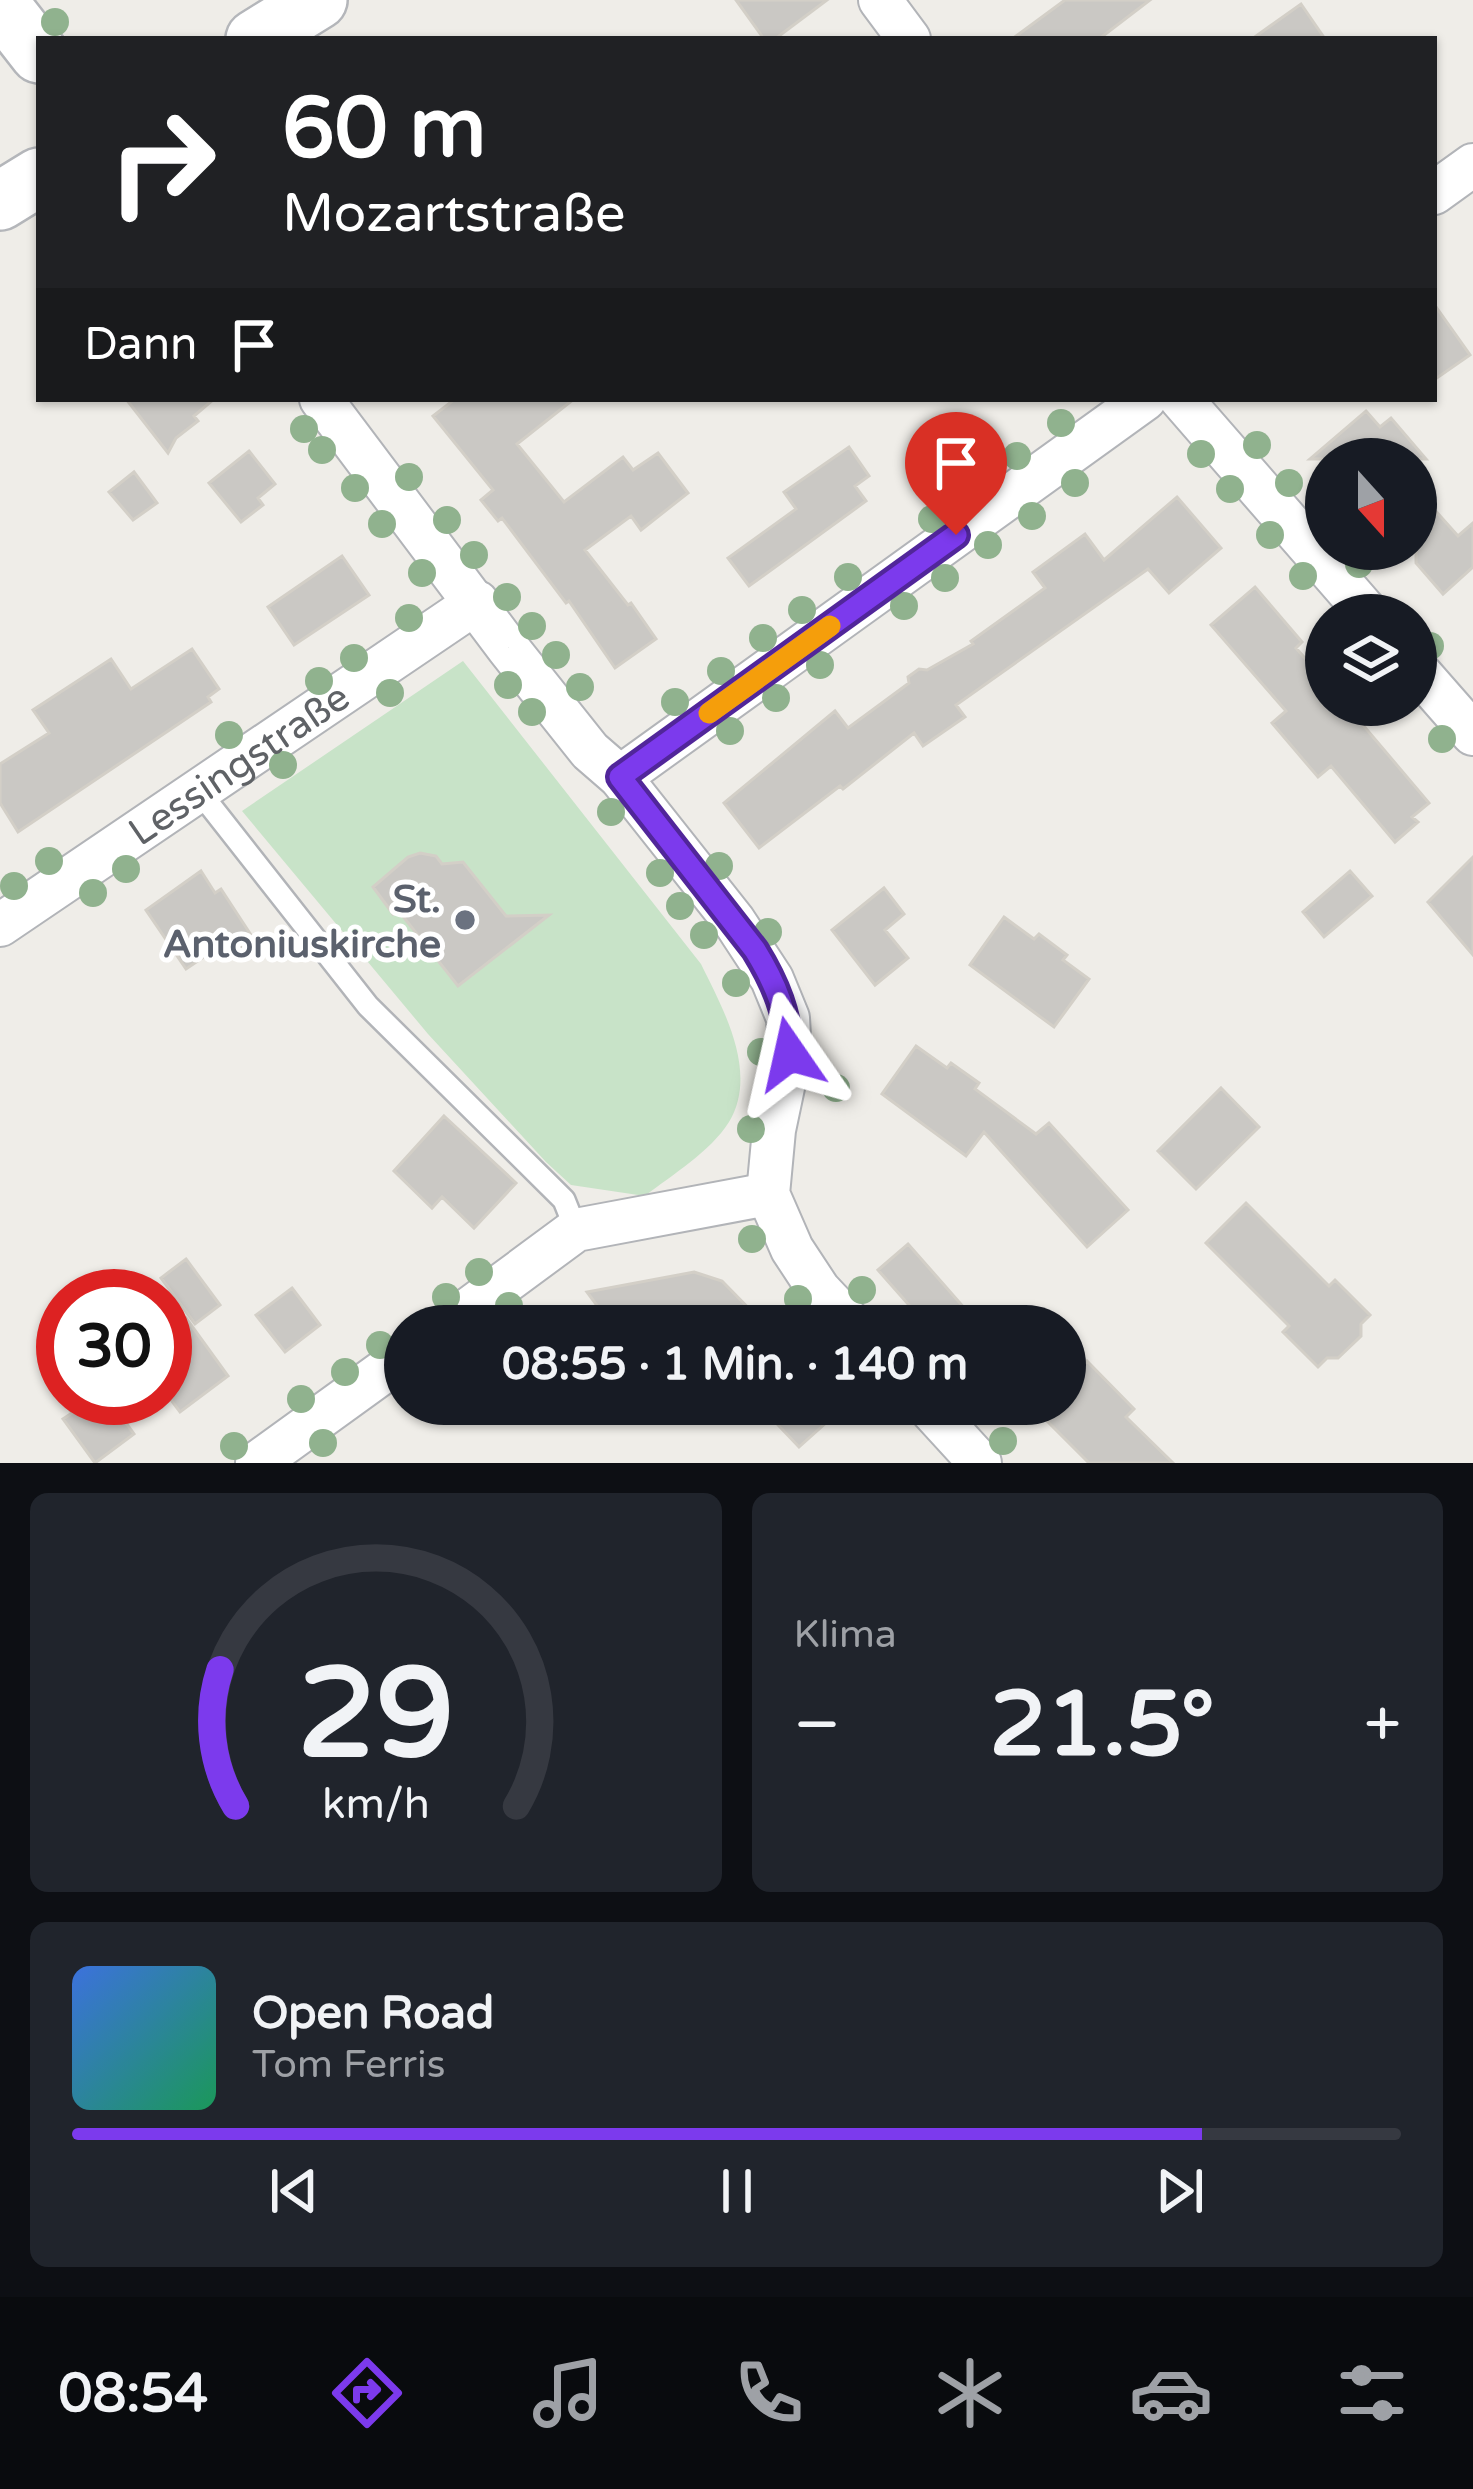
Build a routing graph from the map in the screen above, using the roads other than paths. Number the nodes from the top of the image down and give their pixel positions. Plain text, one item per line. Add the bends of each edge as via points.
1 (318, 0) edge
2 (880, 0) edge
3 (0, 4) edge
4 (260, 36) edge
5 (907, 36) edge
6 (36, 49) edge
7 (1473, 165) edge
8 (36, 179) edge
9 (1437, 191) edge
10 (0, 201) edge
11 (324, 402) edge
12 (1141, 402) edge
13 (1184, 402) edge
14 (1351, 594) edge
15 (477, 602) junction
16 (1437, 693) edge
17 (1473, 734) edge
18 (620, 777) junction
19 (198, 790) junction
20 (0, 925) edge
21 (767, 1194) junction
22 (576, 1230) junction
23 (474, 1305) edge
24 (834, 1305) edge
25 (384, 1371) edge
26 (945, 1425) edge
27 (257, 1463) edge
28 (980, 1463) edge

1 - 4 street
2 - 5 street
3 - 6 street
7 - 9 street
8 - 10 street
11 - 15 street
12 - 18 street
13 - 14 street
15 - 18 street via 590,751
15 - 19 street, Lessingstraße
16 - 17 street
18 - 21 street via 755,950 788,1018 790,1054
19 - 20 street, Lessingstraße
19 - 22 lane via 368,1006 564,1200
21 - 22 street
21 - 24 street via 793,1250
22 - 23 street
25 - 27 street
26 - 28 street

